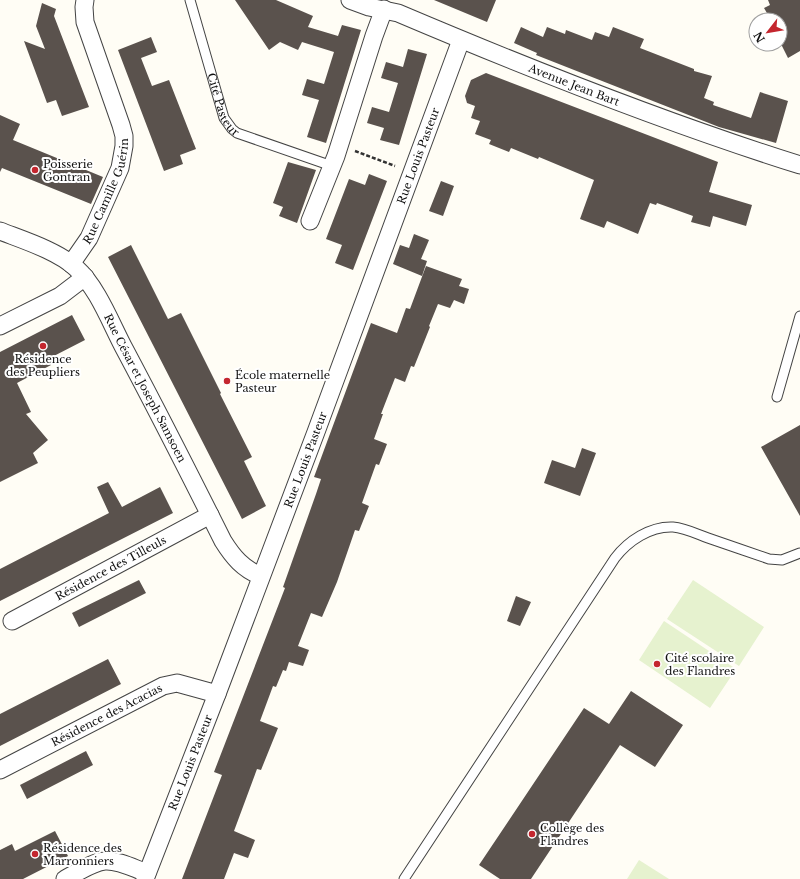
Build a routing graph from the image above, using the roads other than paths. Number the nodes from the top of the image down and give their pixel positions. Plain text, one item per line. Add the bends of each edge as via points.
1 (85, 0) edge
2 (190, 0) edge
3 (350, 0) edge
4 (384, 9) junction
5 (461, 40) junction
6 (800, 165) edge
7 (332, 166) junction
8 (310, 221) dead end
9 (0, 231) edge
10 (71, 264) junction
11 (84, 277) junction
12 (800, 316) edge
13 (0, 326) edge
14 (777, 397) dead end
15 (210, 515) junction
16 (800, 553) edge
17 (261, 576) junction
18 (12, 621) dead end
19 (216, 694) junction
20 (0, 770) edge
21 (146, 876) edge
22 (66, 879) edge
23 (404, 879) edge

1 - 10 street, Rue Camille Guérin via 85,22 121,125 124,146 120,168 96,224
2 - 7 lane, Cité Pasteur via 224,118 232,129 237,133
3 - 4 street, Avenue Jean Bart
4 - 5 street, Avenue Jean Bart via 398,12
4 - 7 street
5 - 6 street, Avenue Jean Bart via 679,124
5 - 17 street, Rue Louis Pasteur
7 - 8 street
9 - 10 street, Rue César et Joseph Samsoen via 58,255
10 - 11 street, Rue César et Joseph Samsoen
11 - 13 street via 60,296
11 - 15 street, Rue César et Joseph Samsoen via 109,319
12 - 14 lane
15 - 17 street, Rue César et Joseph Samsoen via 234,557 248,570
15 - 18 street, Résidence des Tilleuls
16 - 23 lane via 776,561 672,527 652,531 626,545
17 - 19 street, Rue Louis Pasteur
19 - 20 street, Résidence des Acacias via 178,683 163,686
19 - 21 street, Rue Louis Pasteur
21 - 22 street via 115,862 105,861

